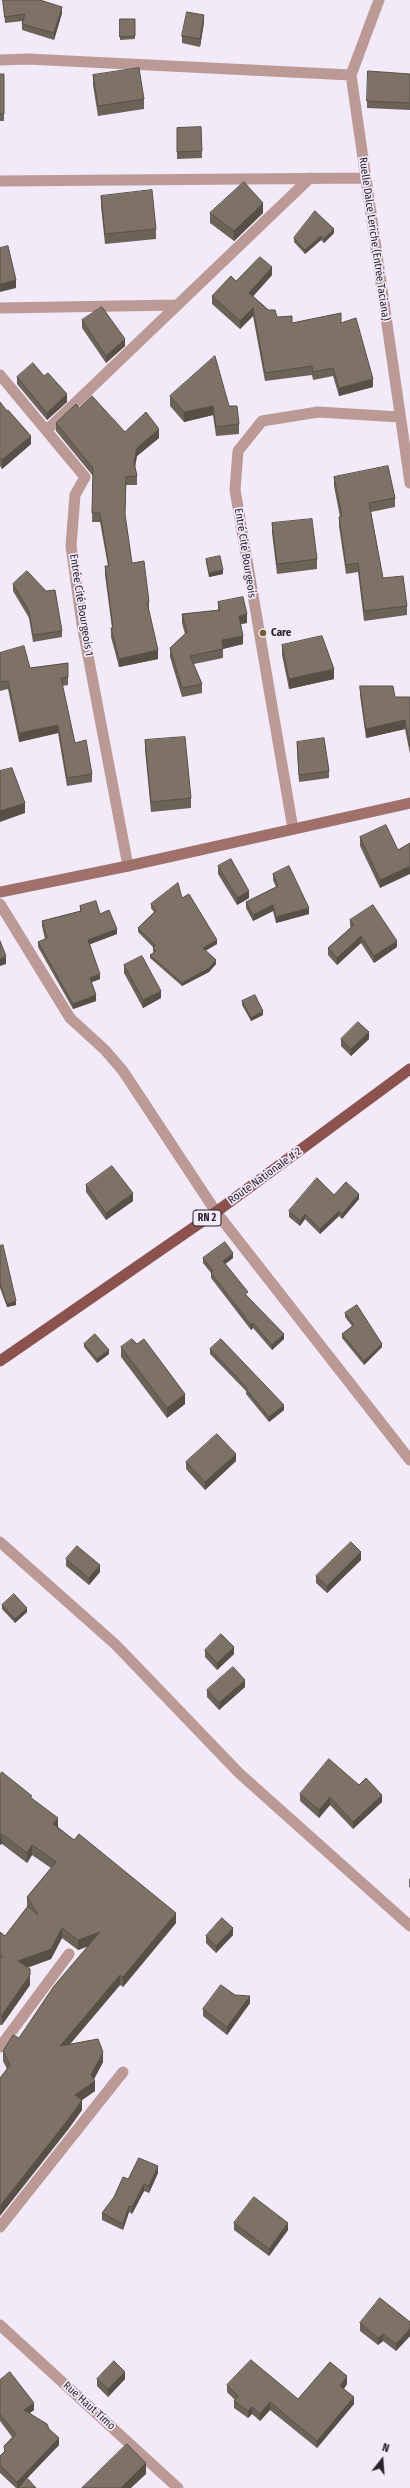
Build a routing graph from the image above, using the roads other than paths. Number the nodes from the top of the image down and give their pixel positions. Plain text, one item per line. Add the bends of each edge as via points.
1 (379, 0) edge
2 (0, 60) edge
3 (351, 75) junction
4 (310, 178) junction
5 (366, 178) junction
6 (0, 181) edge
7 (177, 305) junction
8 (0, 308) edge
9 (0, 374) edge
10 (400, 417) junction
11 (47, 430) junction
12 (410, 483) edge
13 (410, 804) edge
14 (293, 829) junction
15 (128, 866) junction
16 (0, 892) edge
17 (0, 904) edge
18 (410, 1070) edge
19 (216, 1212) junction
20 (0, 1361) edge
21 (410, 1460) edge
22 (0, 1542) edge
23 (410, 1926) edge
24 (69, 1954) dead end
25 (0, 2047) edge
26 (123, 2072) dead end
27 (0, 2227) edge
28 (0, 2325) edge
29 (178, 2488) edge

1 - 3 street, Ruelle Dalce Leriche (Entrée Taciana)
2 - 3 street via 28,59
3 - 5 street, Ruelle Dalce Leriche (Entrée Taciana)
4 - 5 street
4 - 6 street
4 - 7 street
5 - 10 street, Ruelle Dalce Leriche (Entrée Taciana)
7 - 8 street
7 - 11 street
9 - 11 street, Entrée Cité Bourgeois 1
10 - 12 street, Ruelle Dalce Leriche (Entrée Taciana)
10 - 14 street, Entré Cité Bourgeois via 318,412 262,421 238,451 235,490
11 - 15 street, Entrée Cité Bourgeois 1 via 85,477 75,495 71,546 82,624
13 - 14 main road
14 - 15 main road
15 - 16 main road
17 - 19 street via 70,1018 105,1050 123,1072
18 - 19 main road, Route Nationale # 2 / RN 2
19 - 20 main road, Route Nationale # 2 / RN 2
19 - 21 street
22 - 23 street via 116,1645 239,1774
24 - 25 street
26 - 27 street
28 - 29 street, Rue Haut Timo

